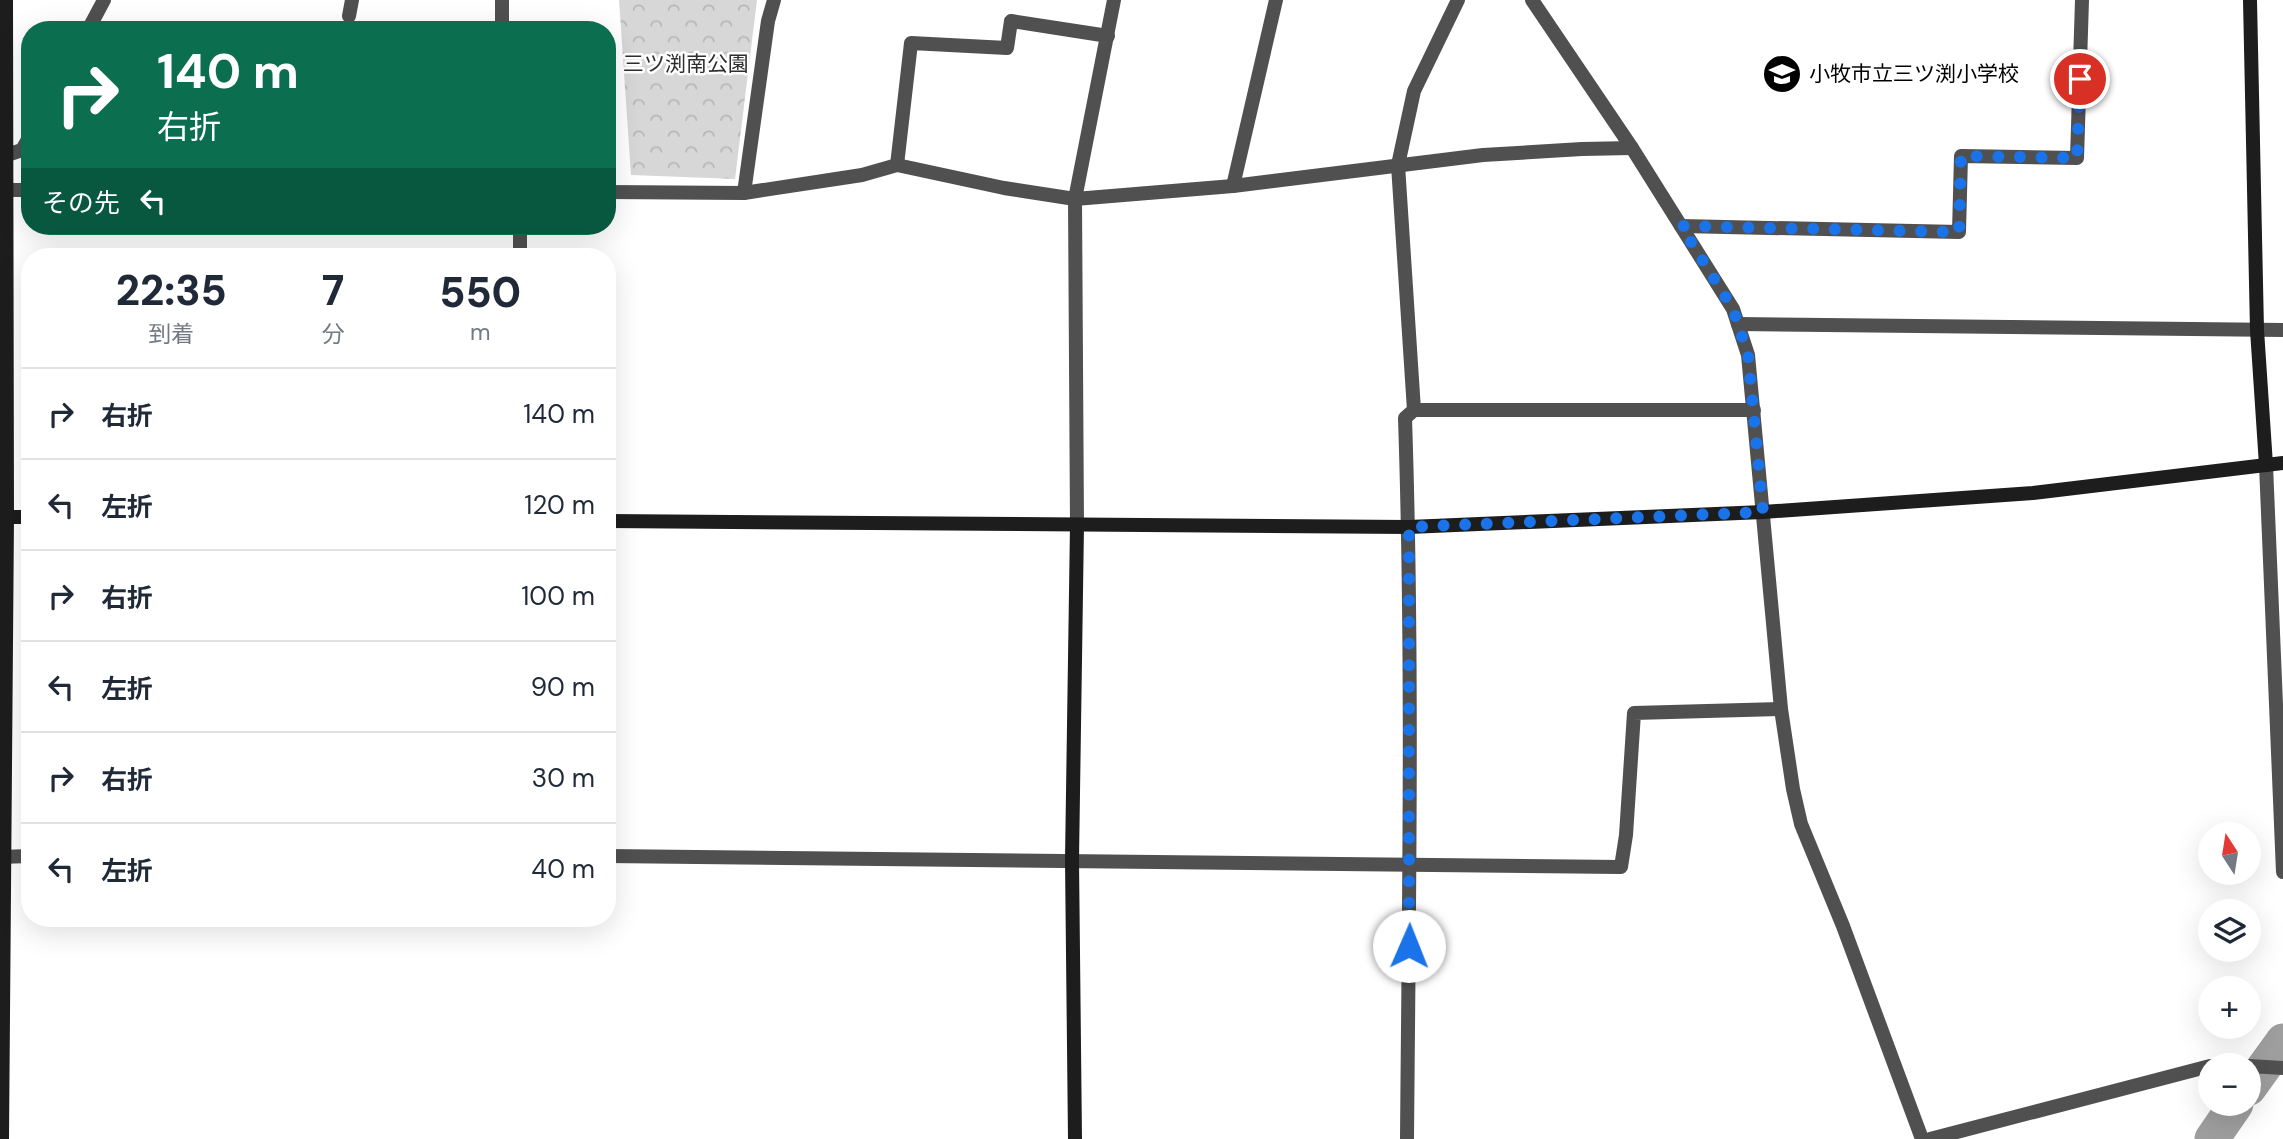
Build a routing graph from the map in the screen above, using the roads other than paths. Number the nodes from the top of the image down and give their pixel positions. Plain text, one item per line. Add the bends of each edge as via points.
1 (6, 0) edge
2 (104, 0) edge
3 (352, 0) edge
4 (502, 0) edge
5 (774, 0) edge
6 (1114, 0) edge
7 (1276, 0) edge
8 (1458, 0) edge
9 (1532, 0) edge
10 (2082, 0) edge
11 (2250, 0) edge
12 (348, 16) dead end
13 (93, 21) edge
14 (502, 21) edge
15 (1108, 36) junction
16 (1632, 148) junction
17 (21, 150) edge
18 (7, 155) junction
19 (897, 165) junction
20 (1398, 165) junction
21 (1233, 186) junction
22 (4, 190) edge
23 (616, 192) edge
24 (744, 193) junction
25 (1075, 199) junction
26 (1681, 226) junction
27 (1738, 324) junction
28 (2257, 330) junction
29 (2283, 330) edge
30 (1414, 410) junction
31 (1754, 410) junction
32 (2283, 463) edge
33 (2266, 465) junction
34 (1763, 512) junction
35 (3, 517) edge
36 (21, 517) edge
37 (616, 521) edge
38 (1076, 525) junction
39 (1409, 527) junction
40 (2279, 662) edge
41 (1781, 709) junction
42 (21, 856) edge
43 (616, 856) edge
44 (2, 857) edge
45 (1072, 860) junction
46 (1410, 863) junction
47 (2283, 873) edge
48 (2261, 1067) edge
49 (2283, 1068) edge
50 (2198, 1069) edge
51 (2, 1139) edge
52 (1075, 1139) edge
53 (1407, 1139) edge
54 (1922, 1139) edge
55 (1930, 1139) edge

1 - 18 street
2 - 13 street
3 - 12 street
4 - 14 street
5 - 24 street
6 - 15 street
7 - 21 street
8 - 20 street via 1414,91
9 - 16 street
10 - 26 street via 2077,158 1961,156 1959,232
11 - 28 street
15 - 19 street via 1011,21 1007,48 911,43
15 - 25 street
16 - 20 street
16 - 26 street
17 - 18 street
18 - 22 street
19 - 24 street via 862,175
19 - 25 street
20 - 21 street
20 - 30 street
21 - 25 street
22 - 35 street
23 - 24 street
25 - 38 street
26 - 27 street
27 - 28 street
27 - 31 street via 1748,355
28 - 29 street
28 - 33 street
30 - 31 street
30 - 39 street via 1405,418
31 - 34 street
32 - 33 street
33 - 34 street via 2041,492
33 - 40 street
34 - 39 street
34 - 41 street
35 - 36 street
35 - 44 street
37 - 38 street
38 - 39 street
38 - 45 street
39 - 46 street
40 - 47 street
41 - 46 street via 1634,713 1622,867
41 - 54 street via 1801,824
42 - 44 street
43 - 45 street
44 - 51 street
45 - 46 street
45 - 52 street
46 - 53 street
48 - 49 street
50 - 55 street

